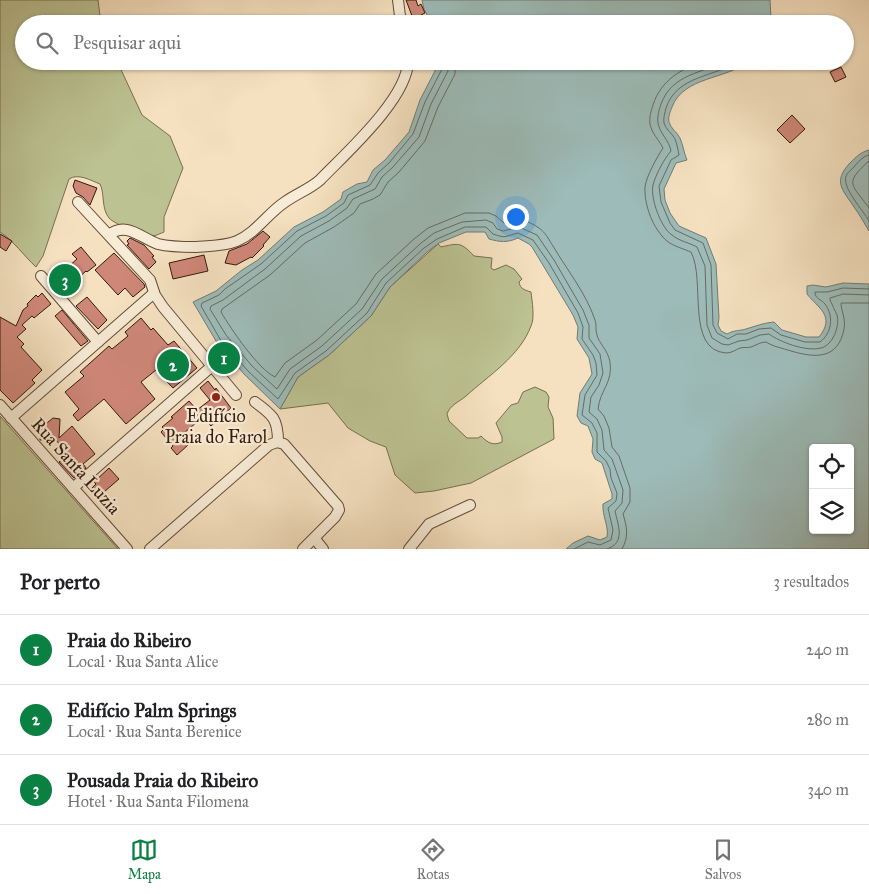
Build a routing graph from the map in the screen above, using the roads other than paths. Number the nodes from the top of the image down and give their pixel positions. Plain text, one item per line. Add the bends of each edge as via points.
1 (398, 0) edge
2 (400, 15) edge
3 (407, 70) edge
4 (78, 202) dead end
5 (109, 235) junction
6 (41, 276) dead end
7 (154, 292) junction
8 (98, 342) junction
9 (212, 366) junction
10 (236, 395) dead end
11 (255, 402) dead end
12 (0, 405) edge
13 (11, 418) junction
14 (278, 442) junction
15 (73, 488) junction
16 (470, 505) dead end
17 (315, 539) junction
18 (127, 549) edge
19 (150, 549) edge
20 (303, 549) edge
21 (323, 549) edge
22 (409, 549) edge

1 - 2 street
3 - 5 street via 403,82 377,120 320,180 283,202 243,238 226,244 185,247 158,244 121,229
4 - 5 street
5 - 7 street via 150,280
6 - 8 street
7 - 8 street
7 - 9 street
8 - 13 street
9 - 10 street
9 - 15 street
11 - 14 street via 276,422
12 - 13 street, Rua Santa Luzia
13 - 15 street, Rua Santa Luzia
14 - 17 street via 284,444 338,506 338,514
14 - 19 street via 269,445
15 - 18 street, Rua Santa Luzia
16 - 22 street via 429,524
17 - 20 street
17 - 21 street

